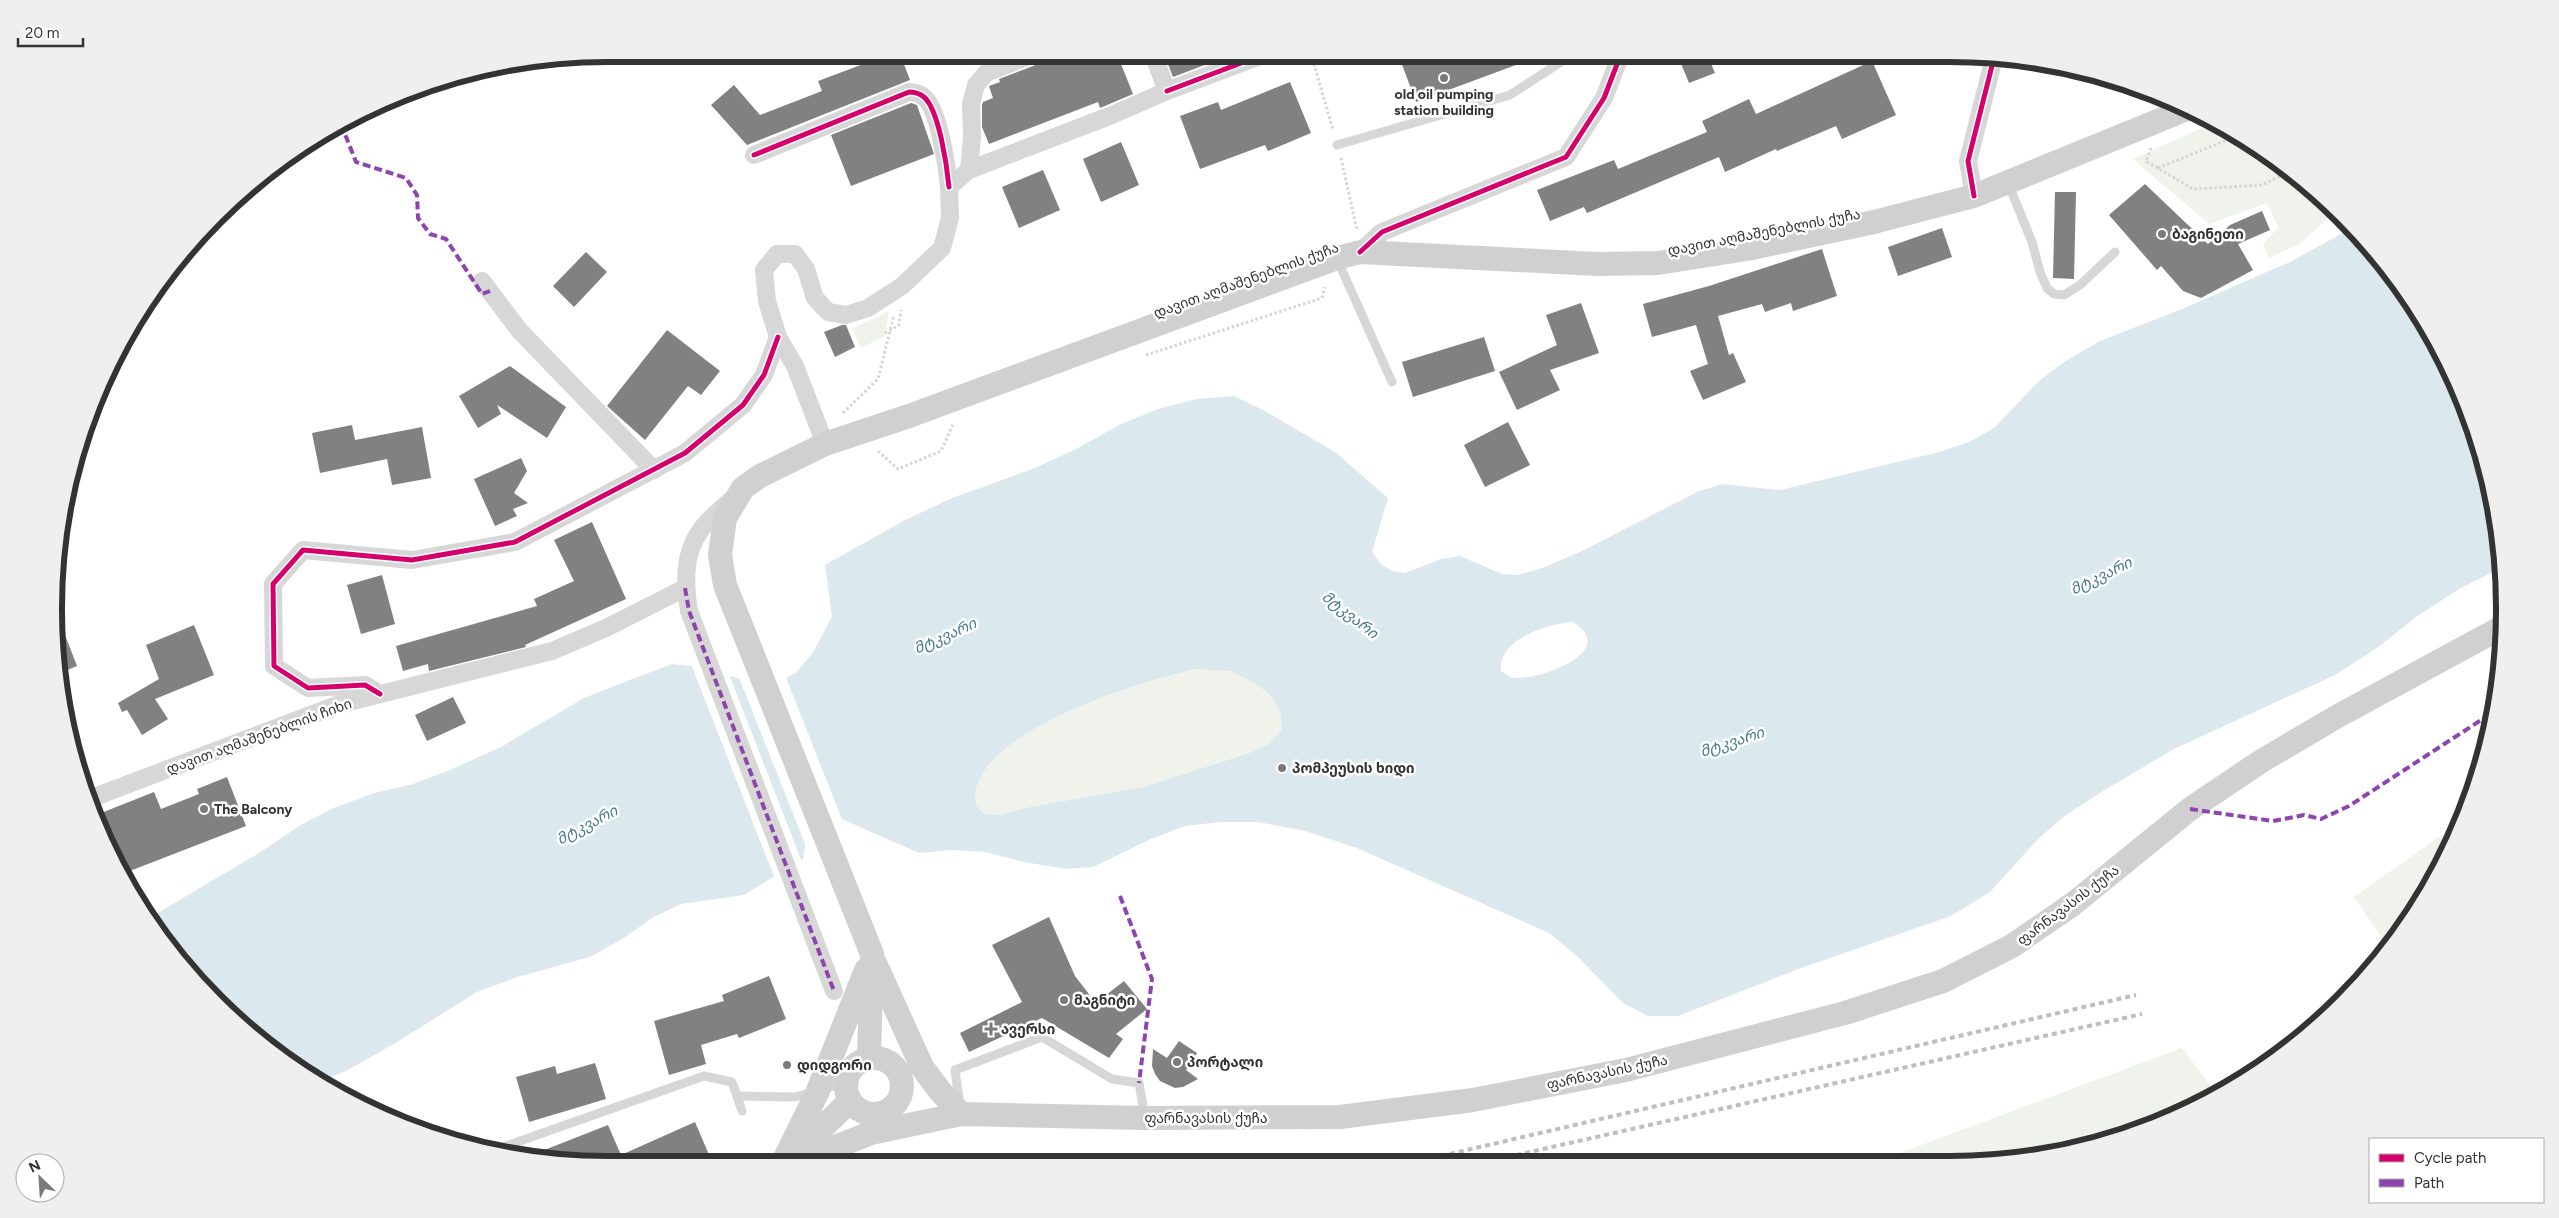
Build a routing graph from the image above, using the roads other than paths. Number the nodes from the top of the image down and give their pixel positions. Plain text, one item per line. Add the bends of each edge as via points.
1 (1015, 62) edge
2 (1156, 62) edge
3 (1244, 62) edge
4 (1562, 62) edge
5 (1618, 62) edge
6 (1992, 65) edge
7 (1166, 91) junction
8 (2178, 113) edge
9 (1337, 145) road end
10 (754, 155) dead end
11 (969, 170) junction
12 (2013, 181) junction
13 (949, 187) junction
14 (1974, 196) junction
15 (1359, 242) junction
16 (2115, 252) dead end
17 (1337, 258) junction
18 (482, 281) dead end
19 (778, 337) junction
20 (1392, 382) dead end
21 (823, 439) junction
22 (654, 470) junction
23 (743, 488) junction
24 (685, 588) junction
25 (2495, 631) edge
26 (380, 694) junction
27 (96, 796) edge
28 (868, 944) junction
29 (834, 991) dead end
30 (869, 1058) junction
31 (903, 1088) junction
32 (848, 1092) junction
33 (817, 1093) junction
34 (738, 1096) junction
35 (742, 1112) dead end
36 (961, 1114) junction
37 (1145, 1118) junction
38 (507, 1146) edge
39 (787, 1156) edge
40 (790, 1156) edge
41 (813, 1156) edge

1 - 11 street via 986,74 976,85 971,104
2 - 7 street
3 - 7 street
4 - 9 lane via 1510,95
5 - 15 street via 1604,98 1566,157
6 - 14 street via 1968,161
7 - 11 street
8 - 12 main road, დავით აღმაშენებლის ქუჩა
10 - 13 street via 915,92 928,101 946,152
11 - 13 street
12 - 14 main road, დავით აღმაშენებლის ქუჩა
12 - 16 lane via 2040,272 2047,288 2054,294 2064,295 2080,285
13 - 19 street via 950,218 942,248 902,286 868,308 846,315 828,312 815,298 806,269 795,254 777,254 764,270 767,300
14 - 15 main road, დავით აღმაშენებლის ქუჩა via 1874,222 1747,249 1658,263 1598,264
15 - 17 main road, დავით აღმაშენებლის ქუჩა
17 - 20 lane
17 - 21 main road, დავით აღმაშენებლის ქუჩა via 909,416
18 - 22 street via 519,330
19 - 21 street via 795,366
19 - 22 street via 764,375 743,406 685,453
21 - 23 main road, დავით აღმაშენებლის ქუჩა
22 - 26 street via 515,542 412,560 303,550 273,584 274,666 308,688 365,685
23 - 24 street, დავით აღმაშენებლის ქუჩა via 699,532 686,564
23 - 28 main road, დავით აღმაშენებლის ქუჩა via 725,518 720,555 728,595
24 - 26 street, დავით აღმაშენებლის ჩიხი via 552,651
24 - 29 street, დავით აღმაშენებლის ქუჩა via 689,611
25 - 37 main road, ფარნავასის ქუჩა via 2263,760 2190,809 2073,904 2012,946 1943,980 1845,1013 1626,1070 1473,1100 1340,1117
26 - 27 street, დავით აღმაშენებლის ჩიხი via 337,705
28 - 30 main road
28 - 33 main road
28 - 36 main road, დავით აღმაშენებლის ქუჩა via 922,1066
30 - 31 main road via 879,1058 894,1065
30 - 32 main road via 854,1066 848,1074
31 - 32 main road via 896,1104 881,1114 864,1112
31 - 36 main road
32 - 33 lane
32 - 40 main road
33 - 34 lane via 794,1097
33 - 39 main road
34 - 35 lane
34 - 38 lane via 732,1082 704,1076
36 - 37 main road, ფარნავასის ქუჩა
36 - 37 lane via 955,1070 1042,1037 1112,1079 1139,1083
36 - 41 main road via 872,1133

